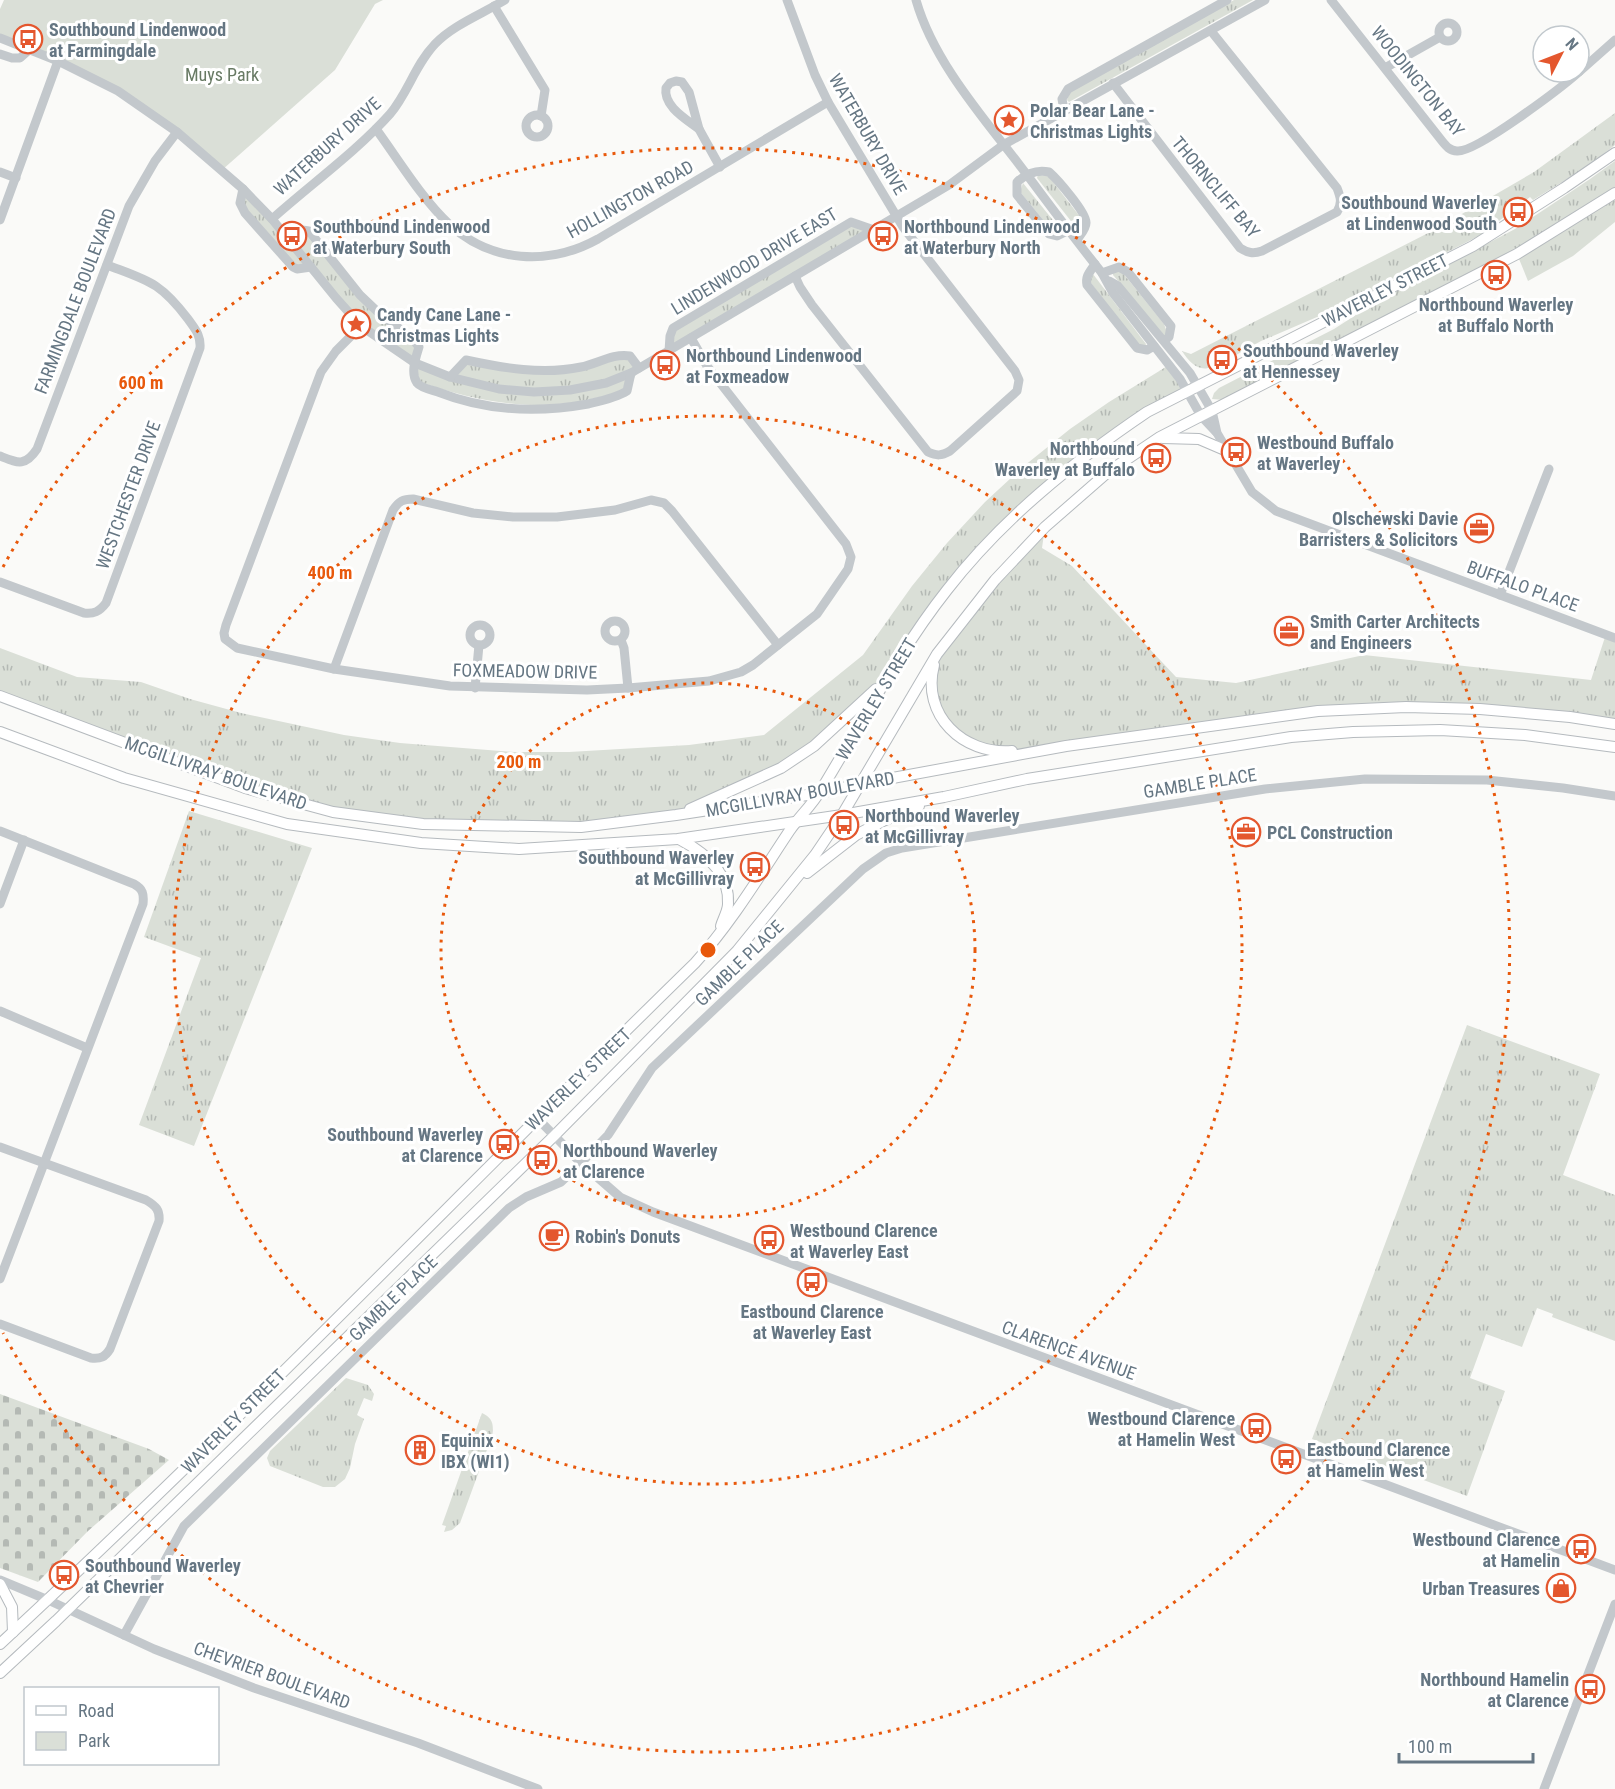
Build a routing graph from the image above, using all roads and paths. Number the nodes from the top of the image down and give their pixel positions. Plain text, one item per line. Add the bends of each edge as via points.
1 (505, 0) edge
2 (788, 0) edge
3 (916, 0) edge
4 (1227, 0) edge
5 (1265, 0) edge
6 (1331, 0) edge
7 (494, 6) junction
8 (1211, 31) junction
9 (1440, 37) dead end
10 (0, 38) edge
11 (1615, 40) edge
12 (29, 50) junction
13 (0, 54) edge
14 (58, 61) junction
15 (1591, 61) edge
16 (1385, 68) junction
17 (1113, 83) junction
18 (1566, 84) edge
19 (828, 102) junction
20 (1064, 110) junction
21 (541, 116) dead end
22 (376, 129) junction
23 (699, 129) junction
24 (177, 132) junction
25 (1003, 145) junction
26 (1615, 153) edge
27 (720, 167) junction
28 (0, 172) edge
29 (1026, 174) junction
30 (16, 178) junction
31 (243, 189) junction
32 (1615, 193) edge
33 (897, 216) junction
34 (272, 219) junction
35 (0, 220) edge
36 (874, 230) junction
37 (1069, 230) junction
38 (287, 236) junction
39 (1077, 240) junction
40 (1095, 264) junction
41 (107, 266) junction
42 (311, 267) junction
43 (1102, 273) junction
44 (795, 276) junction
45 (1109, 281) junction
46 (361, 326) junction
47 (691, 338) junction
48 (1165, 340) junction
49 (1154, 346) junction
50 (669, 351) junction
51 (415, 363) junction
52 (635, 370) junction
53 (450, 377) junction
54 (1198, 386) junction
55 (1187, 392) junction
56 (1212, 411) junction
57 (1201, 416) junction
58 (1217, 432) junction
59 (1160, 438) junction
60 (1227, 451) junction
61 (0, 456) edge
62 (1549, 469) dead end
63 (0, 582) edge
64 (1500, 595) junction
65 (1615, 638) edge
66 (621, 640) dead end
67 (479, 645) dead end
68 (778, 645) junction
69 (937, 654) junction
70 (334, 669) junction
71 (887, 678) junction
72 (475, 688) junction
73 (628, 688) junction
74 (0, 696) edge
75 (1615, 724) edge
76 (0, 732) edge
77 (1066, 746) junction
78 (1615, 747) edge
79 (860, 784) junction
80 (820, 793) junction
81 (1615, 796) edge
82 (944, 797) junction
83 (676, 815) junction
84 (842, 815) junction
85 (797, 820) junction
86 (0, 831) edge
87 (678, 839) junction
88 (24, 840) junction
89 (791, 887) junction
90 (0, 904) edge
91 (717, 939) junction
92 (0, 1011) edge
93 (87, 1048) junction
94 (537, 1118) junction
95 (554, 1136) junction
96 (0, 1147) edge
97 (43, 1162) junction
98 (581, 1163) junction
99 (0, 1279) edge
100 (0, 1324) edge
101 (1615, 1570) edge
102 (0, 1582) edge
103 (48, 1600) junction
104 (1615, 1604) edge
105 (68, 1609) junction
106 (13, 1632) junction
107 (124, 1635) junction
108 (0, 1644) edge
109 (0, 1673) edge
110 (538, 1789) edge
111 (1544, 1789) edge

1 - 7 street, WATERBURY DRIVE
2 - 19 street, WATERBURY DRIVE via 814,75
3 - 25 street via 940,53
4 - 20 street via 1068,89 1062,99
5 - 8 street, LINDENWOOD DRIVE EAST
6 - 16 street, WOODINGTON BAY
7 - 21 street via 545,90
7 - 22 street, WATERBURY DRIVE via 435,43 392,112
8 - 17 street, LINDENWOOD DRIVE EAST
8 - 17 street, THORNCLIFF BAY via 1337,189 1341,205 1337,212 1262,251 1246,252
9 - 16 street
10 - 12 street, LINDENWOOD DRIVE EAST
11 - 15 street, WOODINGTON BAY
12 - 13 street via 20,58
12 - 14 street, LINDENWOOD DRIVE EAST
14 - 24 street, LINDENWOOD DRIVE EAST via 118,91
14 - 30 street
16 - 18 street, WOODINGTON BAY via 1442,141 1455,151 1473,146
17 - 20 street, LINDENWOOD DRIVE EAST
19 - 27 street, HOLLINGTON ROAD
19 - 33 street, WATERBURY DRIVE
20 - 25 street, LINDENWOOD DRIVE EAST
22 - 27 street, HOLLINGTON ROAD via 449,224 480,245 519,257 558,255 586,246
22 - 34 street, WATERBURY DRIVE
23 - 23 street via 686,86 682,82 670,83 665,93 669,102
23 - 27 street
24 - 31 street, LINDENWOOD DRIVE EAST
24 - 41 street, FARMINGDALE BOULEVARD via 141,182
25 - 29 street
25 - 33 street, LINDENWOOD DRIVE EAST
26 - 54 main road, WAVERLEY STREET via 1473,246
28 - 30 street
29 - 37 street
29 - 37 street via 1017,182 1017,195 1049,234 1058,236
29 - 39 street via 1049,172 1083,213 1085,229
30 - 35 street
31 - 34 street, LINDENWOOD DRIVE EAST
31 - 42 street via 240,203 245,213 293,267
32 - 56 main road, WAVERLEY STREET via 1517,254
33 - 36 street, LINDENWOOD DRIVE EAST
33 - 44 street, WATERBURY DRIVE via 1019,381 1012,397 942,455 928,452 920,443 812,305
34 - 38 street, LINDENWOOD DRIVE EAST
36 - 44 street, LINDENWOOD DRIVE EAST
36 - 50 street, LINDENWOOD DRIVE EAST via 852,222 674,328
37 - 39 street
38 - 42 street, LINDENWOOD DRIVE EAST
38 - 51 street, LINDENWOOD DRIVE EAST via 309,231 360,295 412,338 419,347
39 - 40 street
40 - 43 street
40 - 49 street via 1087,285 1137,348 1147,350
41 - 61 street, FARMINGDALE BOULEVARD via 37,449 31,459 21,463
41 - 63 street, WESTCHESTER DRIVE via 148,281 168,294 199,334 200,348 106,603 97,613 84,613
42 - 46 street, LINDENWOOD DRIVE EAST
43 - 45 street
43 - 48 street via 1119,267 1128,272 1171,326
44 - 47 street, LINDENWOOD DRIVE EAST
45 - 48 street, BUFFALO PLACE via 1118,286
45 - 49 street, BUFFALO PLACE via 1113,293
46 - 51 street, LINDENWOOD DRIVE EAST
46 - 70 street, FOXMEADOW DRIVE via 321,372 224,633 225,639 237,648
47 - 50 street, LINDENWOOD DRIVE EAST
47 - 68 street, FOXMEADOW DRIVE via 707,366 846,544 851,557 848,569 817,614
48 - 54 street, BUFFALO PLACE
49 - 55 street, BUFFALO PLACE
50 - 52 street, LINDENWOOD DRIVE EAST
51 - 52 street, LINDENWOOD DRIVE EAST via 414,373 422,386 490,406 517,409 572,407 622,395
51 - 53 street, LINDENWOOD DRIVE EAST
52 - 53 street, LINDENWOOD DRIVE EAST via 606,383 534,392 498,389
52 - 53 street via 630,356 622,355 580,368 528,371 466,360
54 - 55 main road, WAVERLEY STREET
54 - 56 street, BUFFALO PLACE
55 - 57 street, BUFFALO PLACE
55 - 71 main road, WAVERLEY STREET via 1117,432 1039,492 997,532 947,589
56 - 57 main road, WAVERLEY STREET
56 - 58 street, BUFFALO PLACE
57 - 58 street, BUFFALO PLACE
57 - 59 main road, WAVERLEY STREET
58 - 60 street, BUFFALO PLACE
59 - 60 main road via 1199,439
59 - 69 main road, WAVERLEY STREET via 1108,472 1045,527 995,580
60 - 64 street, BUFFALO PLACE via 1252,492 1276,511
62 - 64 street
64 - 65 street, BUFFALO PLACE
66 - 73 street
67 - 72 street
68 - 70 street via 672,511 657,500 557,517 513,517 404,499 393,510
68 - 73 street, FOXMEADOW DRIVE via 753,665 727,677
69 - 77 main road via 931,677 932,698 945,724 955,734 970,743 1004,752
69 - 79 main road, WAVERLEY STREET
70 - 72 street, FOXMEADOW DRIVE
71 - 80 main road, WAVERLEY STREET
71 - 83 main road via 822,739 782,768
72 - 73 street, FOXMEADOW DRIVE
74 - 83 main road, MCGILLIVRAY BOULEVARD via 245,788 370,819 581,827
75 - 77 main road, MCGILLIVRAY BOULEVARD via 1480,709 1361,708
76 - 87 main road, MCGILLIVRAY BOULEVARD via 124,778 287,824 421,843 519,849
77 - 79 main road, MCGILLIVRAY BOULEVARD
78 - 82 main road, MCGILLIVRAY BOULEVARD via 1525,735 1430,730 1353,732 1246,743 1027,779
79 - 80 main road, MCGILLIVRAY BOULEVARD
79 - 84 main road, WAVERLEY STREET
80 - 83 main road, MCGILLIVRAY BOULEVARD
80 - 85 main road, WAVERLEY STREET
81 - 98 street, GAMBLE PLACE via 1487,780 1365,779 1265,789 886,853 862,869 652,1068 608,1135
82 - 84 main road, MCGILLIVRAY BOULEVARD
82 - 89 main road via 856,835
84 - 85 main road, MCGILLIVRAY BOULEVARD
84 - 89 main road, WAVERLEY STREET
85 - 87 main road, MCGILLIVRAY BOULEVARD
85 - 91 main road, WAVERLEY STREET
86 - 88 street
87 - 91 main road via 714,864 725,882 728,905
88 - 90 street
88 - 93 street via 134,884 144,895
89 - 95 main road, WAVERLEY STREET via 737,951
91 - 94 main road, WAVERLEY STREET
92 - 93 street
93 - 97 street
94 - 95 street, CLARENCE AVENUE
94 - 103 main road, WAVERLEY STREET
95 - 98 street, CLARENCE AVENUE
95 - 105 main road, WAVERLEY STREET
96 - 97 street
97 - 99 street
97 - 100 street via 146,1200 155,1205 159,1221 106,1356 91,1358
98 - 101 street, CLARENCE AVENUE via 620,1197 653,1212
98 - 107 street, GAMBLE PLACE via 561,1182 509,1209 184,1526
102 - 103 street, CHEVRIER BOULEVARD
102 - 106 main road via 12,1607
103 - 105 street, CHEVRIER BOULEVARD
103 - 106 main road, WAVERLEY STREET
104 - 111 street
105 - 107 street, CHEVRIER BOULEVARD
105 - 109 main road, WAVERLEY STREET
106 - 108 main road, WAVERLEY STREET
107 - 110 street, CHEVRIER BOULEVARD via 254,1688 418,1743

